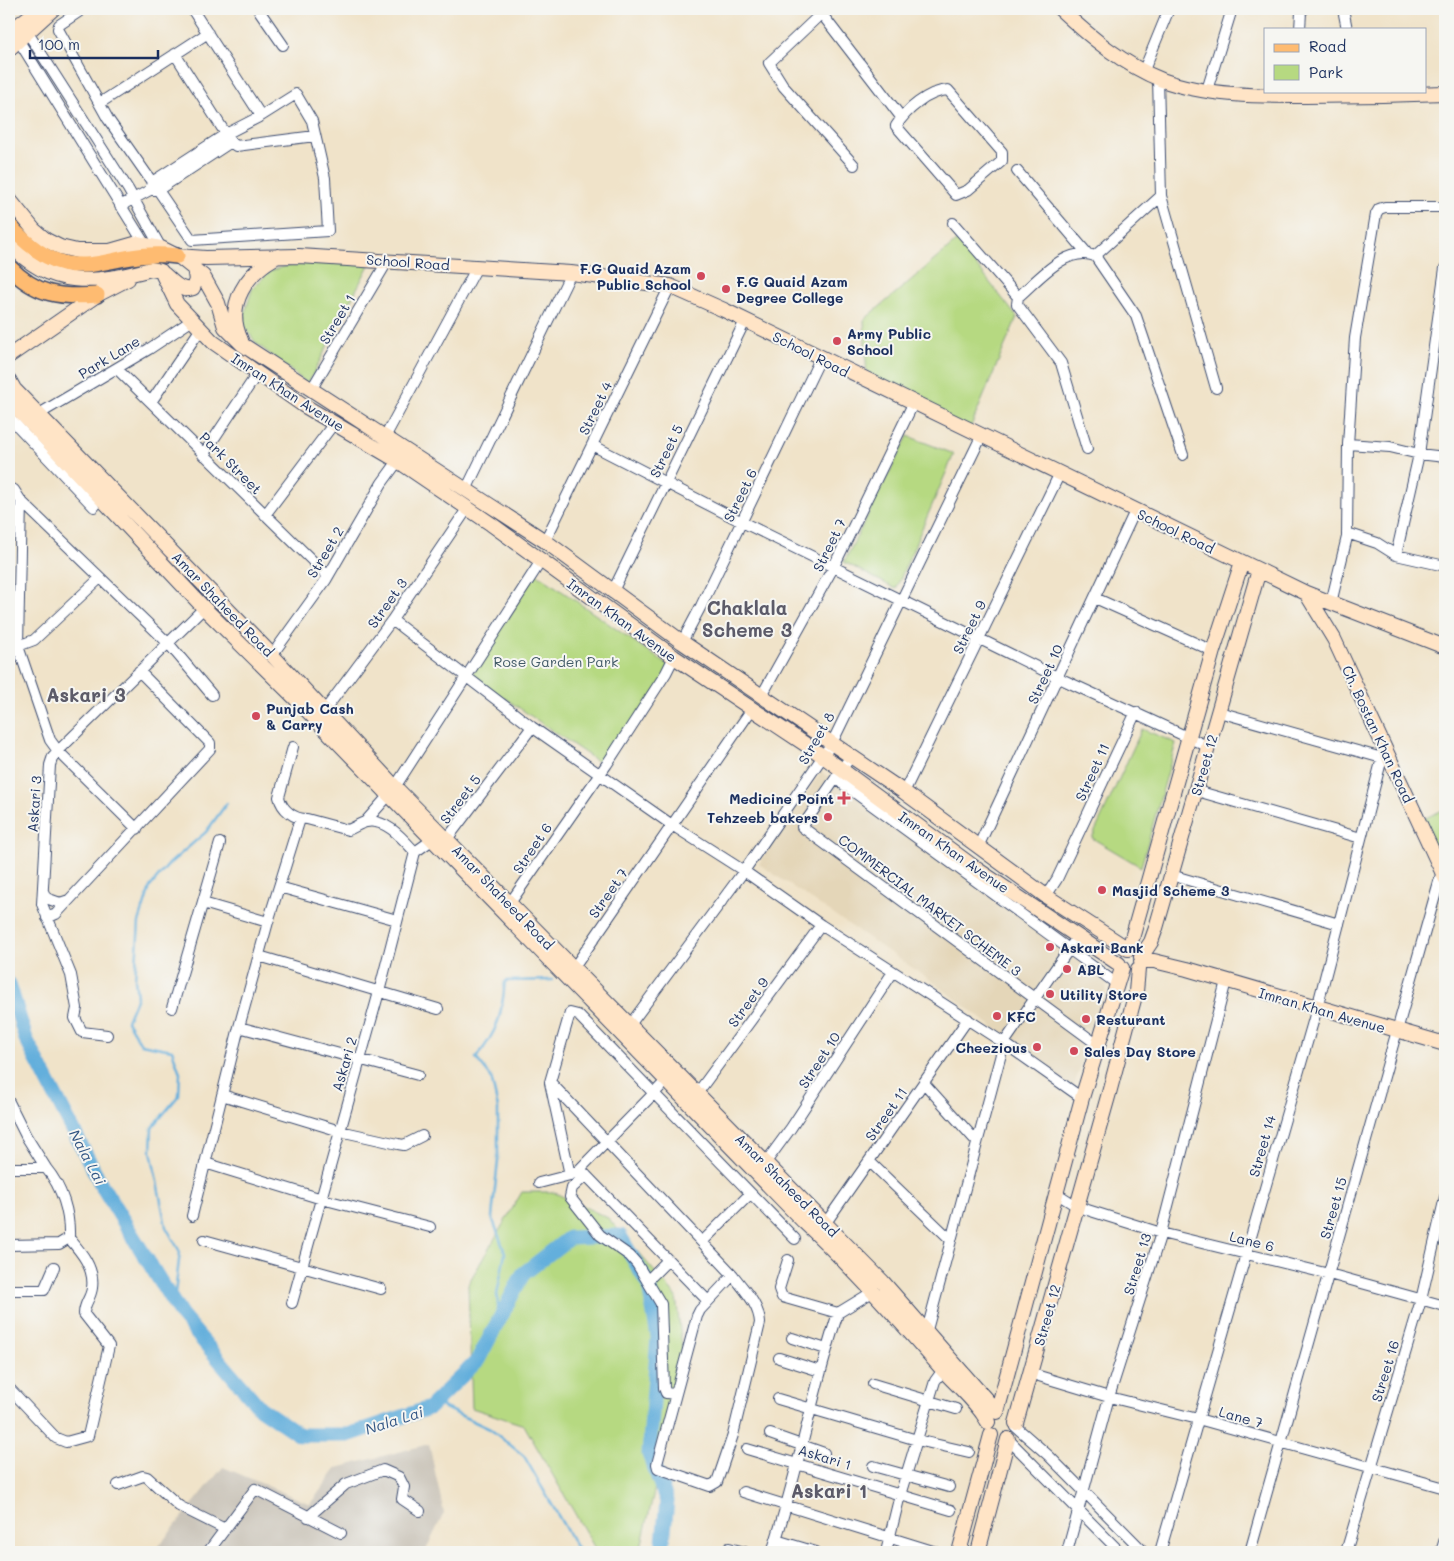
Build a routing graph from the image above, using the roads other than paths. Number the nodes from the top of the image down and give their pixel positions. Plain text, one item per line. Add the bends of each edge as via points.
1 (39, 9) edge
2 (53, 9) edge
3 (83, 9) edge
4 (192, 9) edge
5 (258, 9) edge
6 (1060, 9) edge
7 (1169, 9) edge
8 (1232, 9) edge
9 (1304, 9) edge
10 (1343, 9) edge
11 (824, 11) edge
12 (1300, 28) edge
13 (1347, 28) edge
14 (208, 33) junction
15 (16, 39) edge
16 (283, 45) dead end
17 (175, 54) junction
18 (1144, 70) junction
19 (1158, 78) junction
20 (1207, 90) junction
21 (1445, 93) edge
22 (1302, 94) edge
23 (1350, 94) edge
24 (100, 103) junction
25 (261, 116) junction
26 (901, 117) junction
27 (315, 136) junction
28 (228, 138) junction
29 (854, 165) dead end
30 (1017, 171) dead end
31 (153, 188) junction
32 (1161, 196) junction
33 (134, 198) junction
34 (9, 199) edge
35 (120, 206) junction
36 (1445, 207) edge
37 (953, 223) dead end
38 (9, 226) edge
39 (9, 243) edge
40 (144, 243) junction
41 (161, 248) junction
42 (1090, 254) junction
43 (177, 256) junction
44 (279, 256) junction
45 (387, 262) junction
46 (9, 267) edge
47 (194, 267) junction
48 (477, 267) junction
49 (1445, 268) edge
50 (142, 271) junction
51 (161, 271) junction
52 (571, 274) junction
53 (670, 286) junction
54 (97, 295) junction
55 (1018, 298) junction
56 (1443, 298) edge
57 (744, 321) junction
58 (195, 325) junction
59 (243, 345) junction
60 (9, 356) edge
61 (820, 359) junction
62 (116, 369) junction
63 (257, 374) junction
64 (1216, 388) dead end
65 (10, 390) edge
66 (310, 390) junction
67 (151, 402) junction
68 (913, 404) junction
69 (39, 414) junction
70 (9, 418) edge
71 (335, 422) junction
72 (384, 437) junction
73 (981, 437) junction
74 (1348, 444) junction
75 (592, 445) junction
76 (1088, 449) dead end
77 (203, 454) junction
78 (1419, 454) junction
79 (1183, 455) dead end
80 (1445, 457) edge
81 (398, 461) junction
82 (62, 466) junction
83 (1059, 475) junction
84 (665, 483) junction
85 (9, 489) edge
86 (466, 490) junction
87 (21, 501) junction
88 (94, 506) dead end
89 (467, 510) junction
90 (1135, 512) junction
91 (265, 515) junction
92 (742, 522) junction
93 (1347, 533) junction
94 (545, 541) junction
95 (1396, 555) junction
96 (541, 561) junction
97 (1242, 562) junction
98 (834, 566) junction
99 (1445, 566) edge
100 (1259, 570) junction
101 (328, 576) junction
102 (100, 578) junction
103 (612, 593) junction
104 (1306, 593) junction
105 (1096, 598) junction
106 (901, 600) junction
107 (1332, 603) junction
108 (204, 608) junction
109 (392, 620) junction
110 (979, 638) junction
111 (682, 642) junction
112 (168, 643) junction
113 (13, 646) edge
114 (1445, 647) edge
115 (1213, 652) junction
116 (272, 655) junction
117 (674, 657) junction
118 (139, 671) junction
119 (466, 678) junction
120 (1059, 678) junction
121 (299, 692) junction
122 (212, 695) dead end
123 (762, 695) junction
124 (752, 709) junction
125 (325, 710) junction
126 (1136, 712) junction
127 (1219, 712) junction
128 (532, 727) junction
129 (1189, 737) junction
130 (832, 743) junction
131 (293, 747) dead end
132 (1209, 747) junction
133 (58, 751) junction
134 (1383, 751) junction
135 (823, 756) junction
136 (851, 756) junction
137 (599, 773) junction
138 (839, 774) junction
139 (392, 791) junction
140 (1197, 791) junction
141 (904, 792) junction
142 (300, 819) junction
143 (365, 822) junction
144 (672, 825) junction
145 (137, 829) junction
146 (1361, 838) junction
147 (447, 839) junction
148 (432, 840) junction
149 (220, 843) dead end
150 (978, 847) junction
151 (415, 852) junction
152 (744, 871) junction
153 (1171, 875) junction
154 (1444, 875) edge
155 (279, 887) junction
156 (43, 891) junction
157 (1046, 896) junction
158 (69, 900) junction
159 (203, 903) junction
160 (510, 903) junction
161 (47, 918) junction
162 (397, 920) junction
163 (268, 922) junction
164 (1339, 924) junction
165 (821, 925) junction
166 (1078, 936) junction
167 (1129, 949) junction
168 (1068, 950) junction
169 (259, 956) junction
170 (1140, 962) junction
171 (1121, 966) junction
172 (573, 969) junction
173 (893, 972) junction
174 (1226, 981) junction
175 (1117, 984) junction
176 (379, 992) junction
177 (1034, 999) junction
178 (172, 1008) dead end
179 (1317, 1008) junction
180 (438, 1009) dead end
181 (968, 1019) junction
182 (239, 1027) junction
183 (626, 1031) junction
184 (1397, 1031) junction
185 (107, 1036) dead end
186 (1004, 1043) junction
187 (1445, 1044) edge
188 (1098, 1045) junction
189 (360, 1059) junction
190 (418, 1075) dead end
191 (666, 1081) junction
192 (550, 1082) junction
193 (924, 1083) junction
194 (655, 1093) junction
195 (222, 1095) junction
196 (696, 1095) junction
197 (1082, 1098) junction
198 (9, 1102) edge
199 (340, 1130) junction
200 (422, 1136) dead end
201 (607, 1142) junction
202 (977, 1142) junction
203 (870, 1161) junction
204 (766, 1162) junction
205 (205, 1164) junction
206 (9, 1168) edge
207 (46, 1168) junction
208 (583, 1172) junction
209 (570, 1175) junction
210 (539, 1183) dead end
211 (1056, 1193) junction
212 (750, 1194) junction
213 (1445, 1197) edge
214 (322, 1199) junction
215 (1078, 1207) junction
216 (192, 1216) dead end
217 (825, 1224) junction
218 (430, 1227) dead end
219 (1161, 1233) junction
220 (69, 1238) junction
221 (794, 1239) dead end
222 (204, 1240) dead end
223 (951, 1240) junction
224 (702, 1242) junction
225 (9, 1245) edge
226 (1245, 1253) junction
227 (668, 1260) junction
228 (788, 1260) dead end
229 (54, 1267) dead end
230 (301, 1268) junction
231 (1329, 1274) junction
232 (733, 1275) junction
233 (647, 1280) junction
234 (879, 1288) junction
235 (381, 1289) dead end
236 (9, 1290) edge
237 (1421, 1300) junction
238 (708, 1301) junction
239 (292, 1303) dead end
240 (1445, 1306) edge
241 (838, 1313) junction
242 (927, 1330) junction
243 (792, 1338) dead end
244 (826, 1349) junction
245 (779, 1358) dead end
246 (943, 1370) junction
247 (820, 1371) junction
248 (1029, 1373) junction
249 (873, 1384) dead end
250 (9, 1388) edge
251 (676, 1394) junction
252 (1110, 1397) junction
253 (778, 1399) dead end
254 (930, 1400) junction
255 (810, 1408) junction
256 (956, 1409) dead end
257 (1198, 1419) junction
258 (992, 1423) junction
259 (1016, 1425) junction
260 (770, 1434) dead end
261 (1008, 1439) junction
262 (917, 1440) junction
263 (1282, 1442) junction
264 (801, 1444) junction
265 (747, 1450) dead end
266 (969, 1452) dead end
267 (824, 1453) dead end
268 (796, 1463) junction
269 (872, 1466) dead end
270 (1370, 1467) junction
271 (906, 1476) junction
272 (118, 1485) dead end
273 (949, 1487) dead end
274 (1445, 1488) edge
275 (744, 1492) dead end
276 (1084, 1493) junction
277 (900, 1495) junction
278 (787, 1506) junction
279 (951, 1510) dead end
280 (420, 1511) dead end
281 (1079, 1512) junction
282 (308, 1517) junction
283 (225, 1529) junction
284 (341, 1533) dead end
285 (889, 1538) junction
286 (1445, 1539) edge
287 (776, 1540) junction
288 (730, 1548) dead end
289 (208, 1552) edge
290 (745, 1552) edge
291 (772, 1552) edge
292 (816, 1552) edge
293 (886, 1552) edge
294 (936, 1552) edge
295 (959, 1552) edge
296 (978, 1552) edge
297 (1067, 1552) edge
298 (1120, 1552) edge
299 (1144, 1552) edge
300 (1160, 1552) edge
301 (1250, 1552) edge
302 (1346, 1552) edge
303 (1441, 1552) edge

1 - 15 main road
2 - 15 main road
3 - 24 street via 58,29
4 - 14 street
5 - 16 street
6 - 18 main road via 1088,34 1128,63
7 - 18 street
8 - 20 street
9 - 12 street
10 - 13 street
11 - 26 street
11 - 29 street via 768,63 784,87
14 - 17 street
14 - 25 street
15 - 33 street
15 - 35 street
17 - 24 street
17 - 28 street
18 - 19 main road
19 - 20 main road
19 - 32 street
20 - 22 main road via 1252,97
21 - 23 main road
22 - 23 main road
24 - 31 street
25 - 27 street via 296,94 312,122
25 - 28 street
26 - 26 street via 896,126 956,195 968,190 1002,161 1002,152 948,90 937,90
27 - 28 street via 244,146 236,146
27 - 31 street via 325,178 328,230 192,240
28 - 31 street
30 - 42 street
31 - 33 street
32 - 42 street
32 - 64 street
33 - 35 street
33 - 41 street
34 - 40 main road via 34,230 60,247 93,252
35 - 40 street
36 - 74 street via 1385,207 1376,214 1355,338
37 - 55 street
38 - 43 main road via 38,252 73,266 151,254
39 - 50 main road via 35,266 69,279 87,281
40 - 41 main road, Imran Khan Avenue
41 - 43 main road, Imran Khan Avenue
42 - 55 street via 1073,254
42 - 79 street via 1136,316
43 - 44 main road, School Road
43 - 47 main road, Imran Khan Avenue
44 - 45 main road, School Road
44 - 59 main road via 258,269 239,292 235,318
45 - 48 main road, School Road
45 - 66 street, Street 1
46 - 54 main road via 29,284 50,294 72,297
47 - 51 main road via 196,280 189,290
47 - 59 main road, Imran Khan Avenue via 211,289 225,327
48 - 52 main road, School Road
48 - 72 street
49 - 56 street
50 - 51 main road via 151,268
50 - 54 main road
51 - 58 main road, Imran Khan Avenue via 177,304
52 - 53 main road, School Road
52 - 86 street
53 - 57 main road, School Road
53 - 75 street, Street 4
54 - 60 main road
55 - 76 street via 1016,304 1022,314 1061,363
56 - 78 street
57 - 61 main road, School Road
57 - 84 street, Street 5
58 - 62 street, Park Lane
58 - 63 main road, Imran Khan Avenue
58 - 67 street
59 - 66 main road, Imran Khan Avenue
61 - 68 main road, School Road
61 - 92 street, Street 6
62 - 67 street, Park Street
62 - 69 street, Park Lane
63 - 71 main road, Imran Khan Avenue
63 - 77 street
65 - 69 main road, Amar Shaheed Road
65 - 82 main road, Amar Shaheed Road
66 - 72 main road, Imran Khan Avenue
67 - 77 street, Park Street
68 - 73 main road, School Road
68 - 98 street, Street 7
69 - 116 main road, Amar Shaheed Road
70 - 82 street
71 - 81 main road, Imran Khan Avenue
71 - 91 street
72 - 86 main road, Imran Khan Avenue
73 - 83 main road, School Road
73 - 106 street, Street 8
74 - 78 street via 1390,447
74 - 93 street
75 - 84 street
75 - 94 street, Street 4
77 - 91 street, Park Street
78 - 80 street
78 - 95 street
81 - 89 main road, Imran Khan Avenue
81 - 101 street, Street 2 via 382,482
82 - 88 street
82 - 108 main road, Amar Shaheed Road
83 - 90 main road, School Road
83 - 110 street, Street 9
84 - 92 street
84 - 103 street, Street 5
85 - 87 street via 14,490
86 - 94 main road, Imran Khan Avenue
87 - 102 street
87 - 113 street
89 - 96 main road, Imran Khan Avenue
89 - 109 street, Street 3
90 - 97 main road, School Road
90 - 105 street, Street 10
91 - 101 street, Park Street
92 - 98 street
92 - 111 street, Street 6
93 - 95 street via 1377,543
93 - 107 street
94 - 103 main road, Imran Khan Avenue
95 - 99 street
96 - 117 main road, Imran Khan Avenue
96 - 119 street
97 - 100 main road, School Road
97 - 115 main road
98 - 106 street
98 - 123 street, Street 7
100 - 104 main road, School Road
100 - 127 main road, Street 12
101 - 116 street, Street 2
102 - 112 street
102 - 113 street via 34,640
103 - 111 main road, Imran Khan Avenue
104 - 107 main road, School Road
104 - 134 main road, Ch. Bostan Khan Road via 1334,639
105 - 115 street
105 - 120 street, Street 10
106 - 110 street
106 - 130 street, Street 8
107 - 114 main road, School Road
108 - 112 street, Askari 3
108 - 121 main road, Amar Shaheed Road
109 - 119 street
109 - 125 street, Street 3
110 - 120 street
110 - 141 street, Street 9
111 - 123 main road, Imran Khan Avenue
112 - 118 street, Askari 3
112 - 122 street
113 - 133 street via 50,740
115 - 129 main road
116 - 121 main road, Amar Shaheed Road
117 - 124 main road, Imran Khan Avenue
117 - 137 street, Street 6
118 - 133 street, Askari 3
118 - 145 street via 211,746
119 - 128 street
119 - 139 street
120 - 126 street
120 - 150 street, Street 10
121 - 125 main road, Amar Shaheed Road
121 - 139 main road, Amar Shaheed Road
123 - 130 main road, Imran Khan Avenue
124 - 135 main road, Imran Khan Avenue
124 - 144 street, Street 7
125 - 139 main road, Amar Shaheed Road
126 - 129 street
126 - 157 street, Street 11
127 - 132 main road, Street 12
127 - 134 street
128 - 137 street
128 - 147 street, Street 5
129 - 132 street
129 - 167 main road
130 - 135 street, Street 8
130 - 136 main road, Imran Khan Avenue
131 - 142 street via 279,797 286,811
132 - 140 main road, Street 12
133 - 145 street
133 - 156 street, Askari 3 via 50,765 47,792
134 - 146 street, Street 14
134 - 154 main road, Ch. Bostan Khan Road
135 - 138 main road, Imran Khan Avenue
135 - 152 street, Street 8
136 - 138 street
136 - 141 main road, Imran Khan Avenue
137 - 144 street
137 - 160 street, Street 6
138 - 166 main road, Imran Khan Avenue
138 - 168 street
138 - 177 street, COMMERCIAL MARKET SCHEME 3 via 802,827
139 - 143 street
139 - 147 main road, Amar Shaheed Road
139 - 148 main road, Amar Shaheed Road
140 - 146 street
140 - 153 main road, Street 12
141 - 150 main road, Imran Khan Avenue
142 - 143 street via 348,830
142 - 155 street
143 - 151 street via 388,827
144 - 152 street
144 - 172 street, Street 7
145 - 158 street
146 - 164 street, Street 14
147 - 160 main road, Amar Shaheed Road
148 - 151 street
148 - 183 main road, Amar Shaheed Road
149 - 159 street
150 - 157 main road, Imran Khan Avenue
151 - 162 street, Askari 2
152 - 165 street
152 - 183 street, Street 8
153 - 164 street
153 - 170 main road, Street 12 via 1151,942
154 - 184 street, Street 15
155 - 162 street
155 - 163 street
156 - 158 street via 46,898 54,902
156 - 161 street, Askari 3 via 42,904
157 - 167 main road, Imran Khan Avenue
158 - 161 street via 56,914
159 - 163 street
159 - 178 street
160 - 172 main road, Amar Shaheed Road
161 - 185 street, Askari 3 via 71,975 77,1008 75,1018 82,1032
162 - 176 street, Askari 2
163 - 169 street
164 - 179 street, Street 14
165 - 173 street
165 - 196 street, Street 9
166 - 168 street
166 - 171 main road, Imran Khan Avenue
167 - 170 main road via 1138,952
167 - 171 main road via 1120,954
168 - 175 street
168 - 177 street
169 - 176 street
169 - 182 street
170 - 171 main road via 1128,971
170 - 174 main road, Imran Khan Avenue via 1162,963
170 - 215 main road, Street 12 via 1136,992
171 - 175 main road
172 - 183 main road, Amar Shaheed Road
173 - 181 street
173 - 204 street, Street 10
174 - 179 main road, Imran Khan Avenue
174 - 219 street, Street 13
175 - 188 main road
176 - 180 street
176 - 189 street, Askari 2
177 - 186 street
177 - 188 street, COMMERCIAL MARKET SCHEME 3
179 - 184 main road, Imran Khan Avenue
179 - 226 street, Street 14
181 - 186 street
181 - 193 street, Street 11
182 - 189 street
182 - 195 street
183 - 191 main road, Amar Shaheed Road
183 - 196 main road, Amar Shaheed Road
184 - 187 main road, Imran Khan Avenue
184 - 231 street, Street 15
186 - 197 street
186 - 202 street
188 - 197 main road
189 - 190 street
189 - 199 street, Askari 2
191 - 194 street
191 - 234 main road, Amar Shaheed Road
192 - 194 street via 568,1015 573,1012
192 - 201 street
192 - 209 street
193 - 202 street
193 - 203 street, Street 11
194 - 201 street
194 - 212 street
195 - 199 street
195 - 205 street
196 - 204 main road, Amar Shaheed Road
197 - 211 main road
198 - 207 street
199 - 200 street via 404,1145
199 - 214 street, Askari 2
201 - 208 street
201 - 224 street
202 - 223 street
203 - 217 street, Street 11
203 - 223 street
204 - 217 main road, Amar Shaheed Road
205 - 214 street
205 - 216 street
206 - 207 street
207 - 220 street via 58,1183
208 - 209 street
208 - 227 street
208 - 233 street via 570,1197 600,1235 630,1256
209 - 210 street
211 - 215 street, Lane 6
211 - 258 main road
212 - 221 street
212 - 224 street
213 - 237 street, Street 16
214 - 218 street
214 - 230 street, Askari 2
215 - 219 street, Lane 6
215 - 248 main road, Street 12
217 - 234 main road, Amar Shaheed Road
219 - 226 street, Lane 6
219 - 252 street, Street 13
220 - 225 street via 59,1244
220 - 250 street via 89,1265 92,1286 84,1304 84,1314 109,1346 88,1436 66,1442 56,1438
222 - 230 street
223 - 242 street
224 - 232 street
226 - 231 street, Lane 6
226 - 257 street, Street 14
227 - 233 street
227 - 238 street
228 - 241 street via 779,1289 782,1297
229 - 236 street via 44,1290
230 - 235 street
230 - 239 street, Askari 2
231 - 237 street, Lane 6
231 - 263 street, Street 15
232 - 238 street
232 - 251 street via 756,1307 760,1323 733,1435 713,1486 657,1466
233 - 251 street via 661,1304 664,1390 668,1394
234 - 241 street
234 - 242 main road, Amar Shaheed Road
234 - 246 main road, Amar Shaheed Road
237 - 240 street, Lane 6
237 - 270 street, Street 16
238 - 251 street via 697,1316
241 - 244 street
242 - 258 main road, Amar Shaheed Road
243 - 244 street
244 - 247 street
245 - 247 street
246 - 254 street via 935,1381
246 - 258 main road, Amar Shaheed Road
247 - 255 street
248 - 252 street, Lane 7
248 - 259 main road, Street 12
249 - 254 street
252 - 257 street, Lane 7
252 - 276 street, Street 13
253 - 255 street
254 - 256 street
254 - 262 street
255 - 262 street
255 - 264 street
257 - 263 street, Lane 7
257 - 300 street, Street 14
258 - 259 main road via 1011,1415
258 - 261 main road via 998,1440
258 - 295 main road
259 - 261 main road, Street 12 via 1015,1432
259 - 276 street
260 - 264 street
261 - 281 street
261 - 296 main road, Street 12
262 - 266 street
262 - 271 street
263 - 270 street, Lane 7
263 - 301 street, Street 15
264 - 267 street
264 - 268 street
265 - 268 street, Askari 1
268 - 277 street, Askari 1
268 - 278 street
269 - 271 street
270 - 274 street, Lane 7
270 - 302 street, Street 16
271 - 273 street
271 - 277 street
272 - 283 street via 143,1476 179,1506
275 - 278 street
276 - 281 street, Street 13
276 - 299 street
277 - 279 street, Askari 1
277 - 285 street
278 - 285 street
278 - 287 street
280 - 282 street via 402,1499 404,1487 399,1477 382,1470 346,1484
281 - 297 street, Street 13
281 - 298 street
282 - 283 street via 255,1489
282 - 284 street
283 - 289 street
285 - 293 street
285 - 294 street
286 - 303 street
287 - 291 street
287 - 292 street
288 - 290 street

